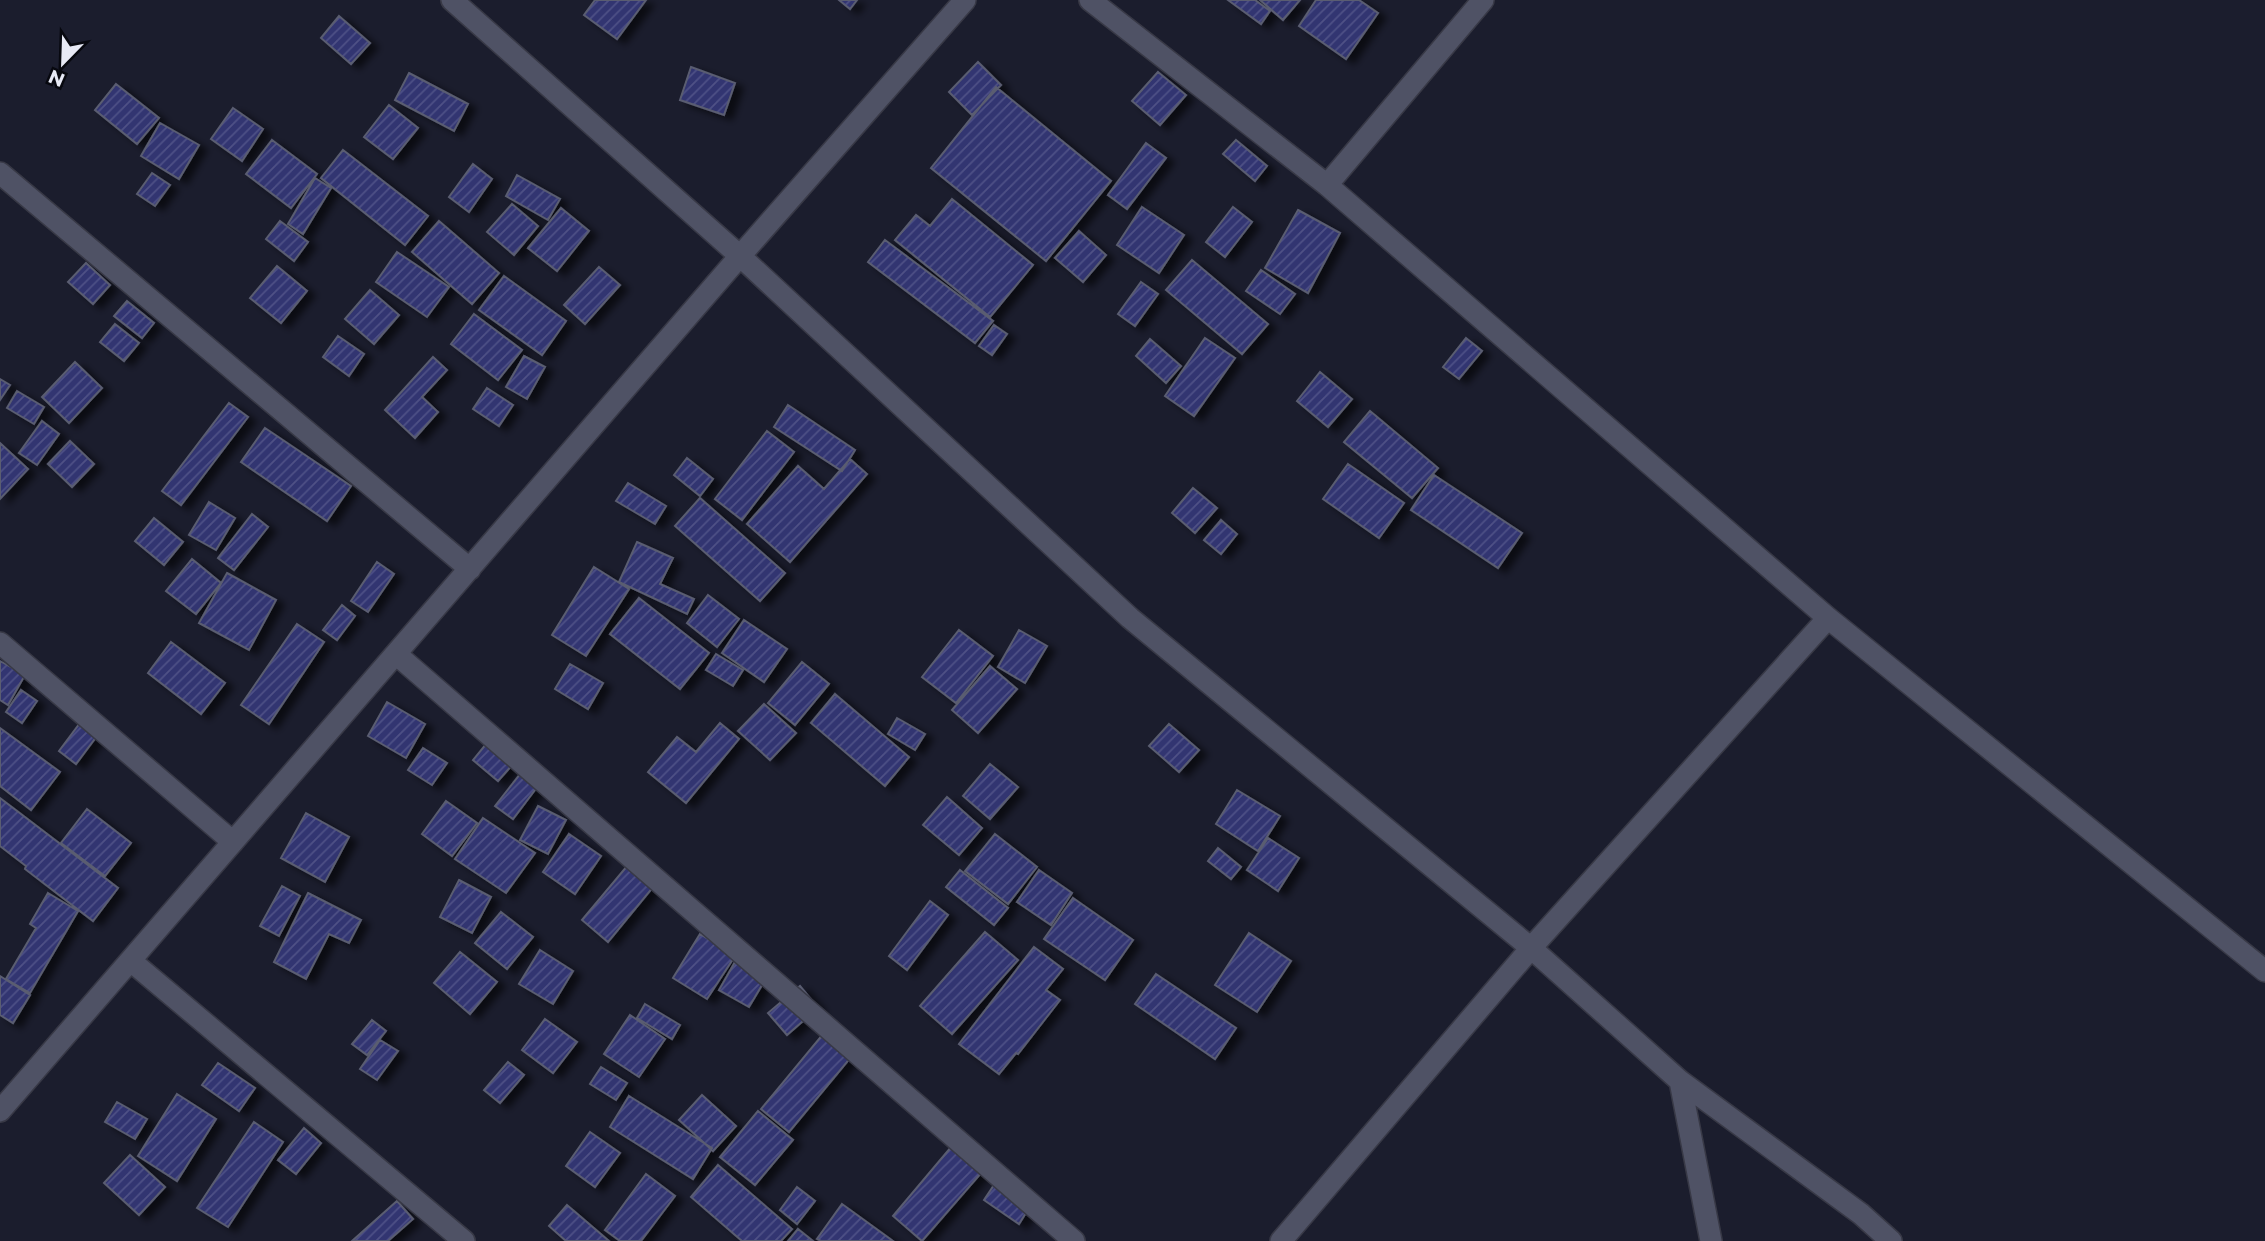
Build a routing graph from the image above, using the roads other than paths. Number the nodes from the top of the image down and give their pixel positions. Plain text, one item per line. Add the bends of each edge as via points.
1 (452, 0) edge
2 (965, 0) edge
3 (1090, 0) edge
4 (1483, 0) edge
5 (0, 173) edge
6 (1327, 185) junction
7 (740, 256) junction
8 (470, 569) junction
9 (1828, 618) junction
10 (0, 643) edge
11 (396, 654) junction
12 (233, 842) junction
13 (1531, 948) junction
14 (131, 961) junction
15 (2265, 971) edge
16 (1680, 1081) junction
17 (0, 1111) edge
18 (464, 1241) edge
19 (1074, 1241) edge
20 (1281, 1241) edge
21 (1711, 1241) edge
22 (1891, 1241) edge

1 - 7 street
2 - 7 street
3 - 6 street
4 - 6 street
5 - 8 street
6 - 9 street
7 - 8 street
7 - 13 street via 1130,618
8 - 11 street
9 - 13 street
9 - 15 street
10 - 12 street
11 - 12 street
11 - 19 street
12 - 14 street
13 - 16 street
13 - 20 street
14 - 17 street
14 - 18 street
16 - 21 street
16 - 22 street

